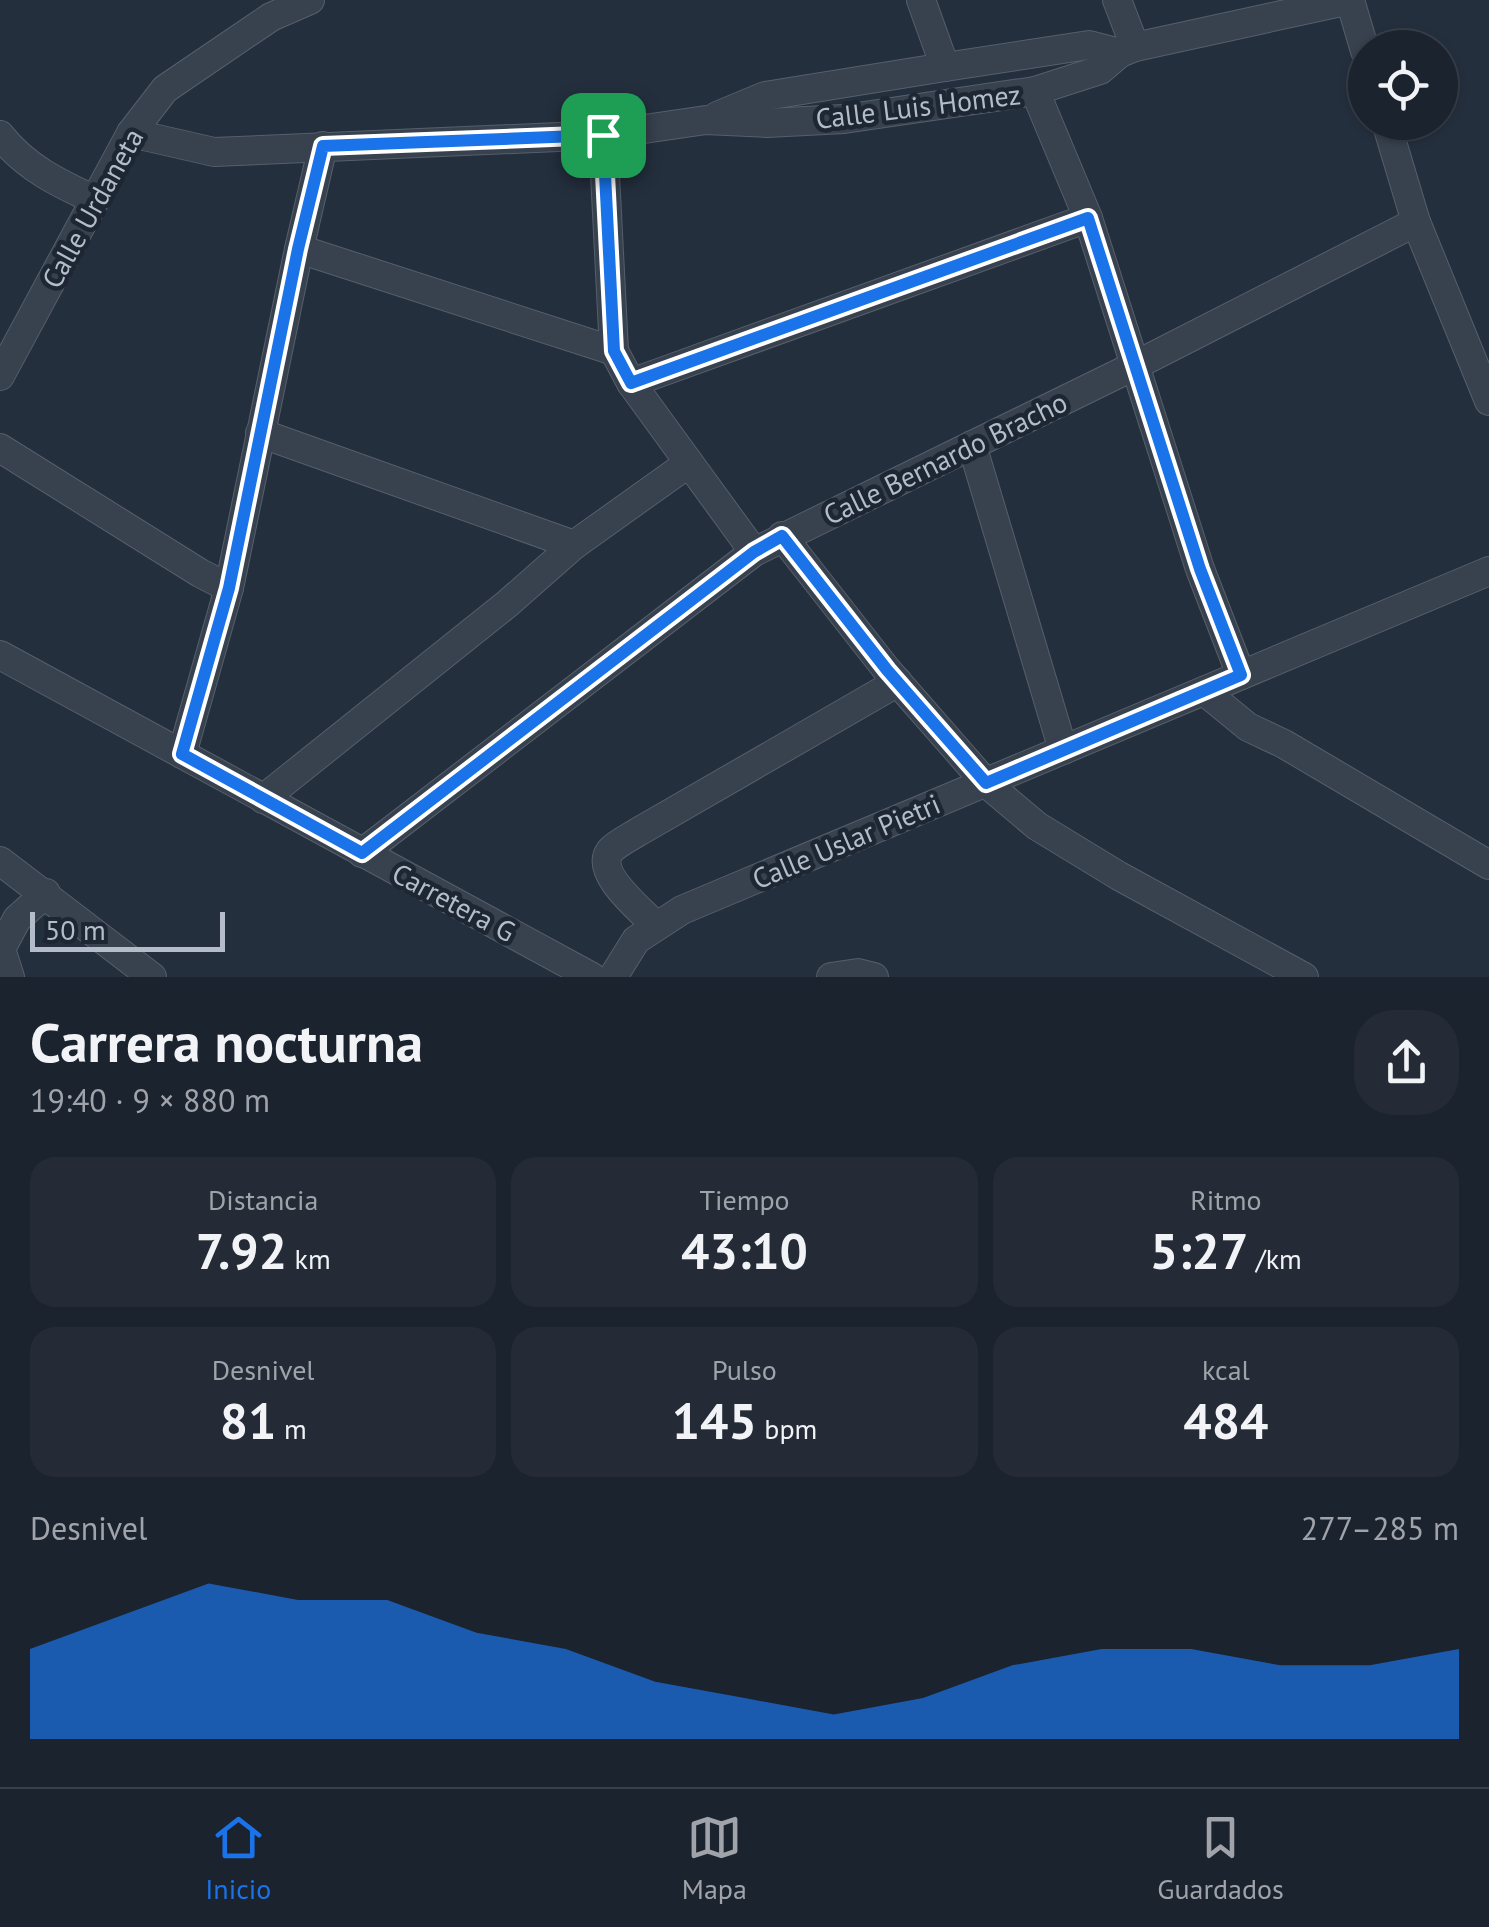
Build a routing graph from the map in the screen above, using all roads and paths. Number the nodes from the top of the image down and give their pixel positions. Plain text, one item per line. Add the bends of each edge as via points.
1 (310, 0) edge
2 (920, 0) edge
3 (1117, 0) edge
4 (1350, 0) edge
5 (1359, 30) edge
6 (1128, 50) junction
7 (945, 67) junction
8 (1035, 92) junction
9 (706, 120) junction
10 (130, 133) junction
11 (0, 135) edge
12 (603, 135) junction
13 (1391, 140) edge
14 (323, 146) junction
15 (95, 200) junction
16 (1088, 218) junction
17 (1416, 222) junction
18 (298, 249) junction
19 (614, 351) junction
20 (1136, 366) junction
21 (0, 376) edge
22 (631, 383) junction
23 (1489, 401) edge
24 (260, 433) junction
25 (972, 444) junction
26 (0, 448) edge
27 (689, 463) junction
28 (782, 536) junction
29 (574, 545) junction
30 (754, 552) junction
31 (1489, 571) edge
32 (229, 588) junction
33 (0, 655) edge
34 (1241, 675) junction
35 (898, 682) junction
36 (1204, 691) junction
37 (1063, 750) junction
38 (182, 754) junction
39 (986, 783) junction
40 (263, 798) junction
41 (362, 853) junction
42 (0, 861) edge
43 (1489, 866) edge
44 (46, 894) junction
45 (655, 924) junction
46 (10, 977) edge
47 (152, 977) edge
48 (592, 977) edge
49 (613, 977) edge
50 (831, 977) edge
51 (874, 977) edge
52 (1304, 977) edge

1 - 10 street, Calle Urdaneta via 271,16 165,89
2 - 7 street
3 - 6 street
4 - 5 street
4 - 6 street, Calle Luis Homez
6 - 7 street, Calle Luis Homez via 1089,45
6 - 8 street, Calle Luis Homez via 1100,70
7 - 9 street, Calle Luis Homez via 766,96
8 - 9 street, Calle Luis Homez via 844,118
8 - 16 street
9 - 12 street, Calle Luis Homez
10 - 14 street, Calle Luis Homez via 214,152
10 - 15 street, Calle Urdaneta
11 - 15 street via 18,158
12 - 14 street, Calle Luis Homez
12 - 19 street
13 - 17 street
14 - 18 street
15 - 21 street, Calle Urdaneta
16 - 20 street
16 - 22 street
17 - 20 street, Calle Bernardo Bracho
17 - 23 street
18 - 19 street
18 - 24 street
19 - 22 street
20 - 25 street, Calle Bernardo Bracho
20 - 34 street
22 - 27 street
24 - 29 street
24 - 32 street
25 - 28 street, Calle Bernardo Bracho
25 - 37 street
26 - 32 street
27 - 29 street
27 - 30 street
28 - 30 street, Calle Bernardo Bracho
28 - 35 street
29 - 40 street
30 - 41 street, Calle Bernardo Bracho
31 - 34 street, Calle Uslar Pietri
32 - 38 street
33 - 38 street, Carretera G
34 - 36 street, Calle Uslar Pietri
35 - 39 street
35 - 45 street via 610,852 610,876
36 - 37 street, Calle Uslar Pietri
36 - 43 street via 1248,727
37 - 39 street, Calle Uslar Pietri
38 - 40 street, Carretera G
39 - 45 street, Calle Uslar Pietri
39 - 52 street via 1037,826
40 - 41 street, Carretera G
41 - 48 street, Carretera G
42 - 44 street
44 - 46 street via 17,919 1,949
44 - 47 street
45 - 49 street, Calle Uslar Pietri
50 - 51 street

